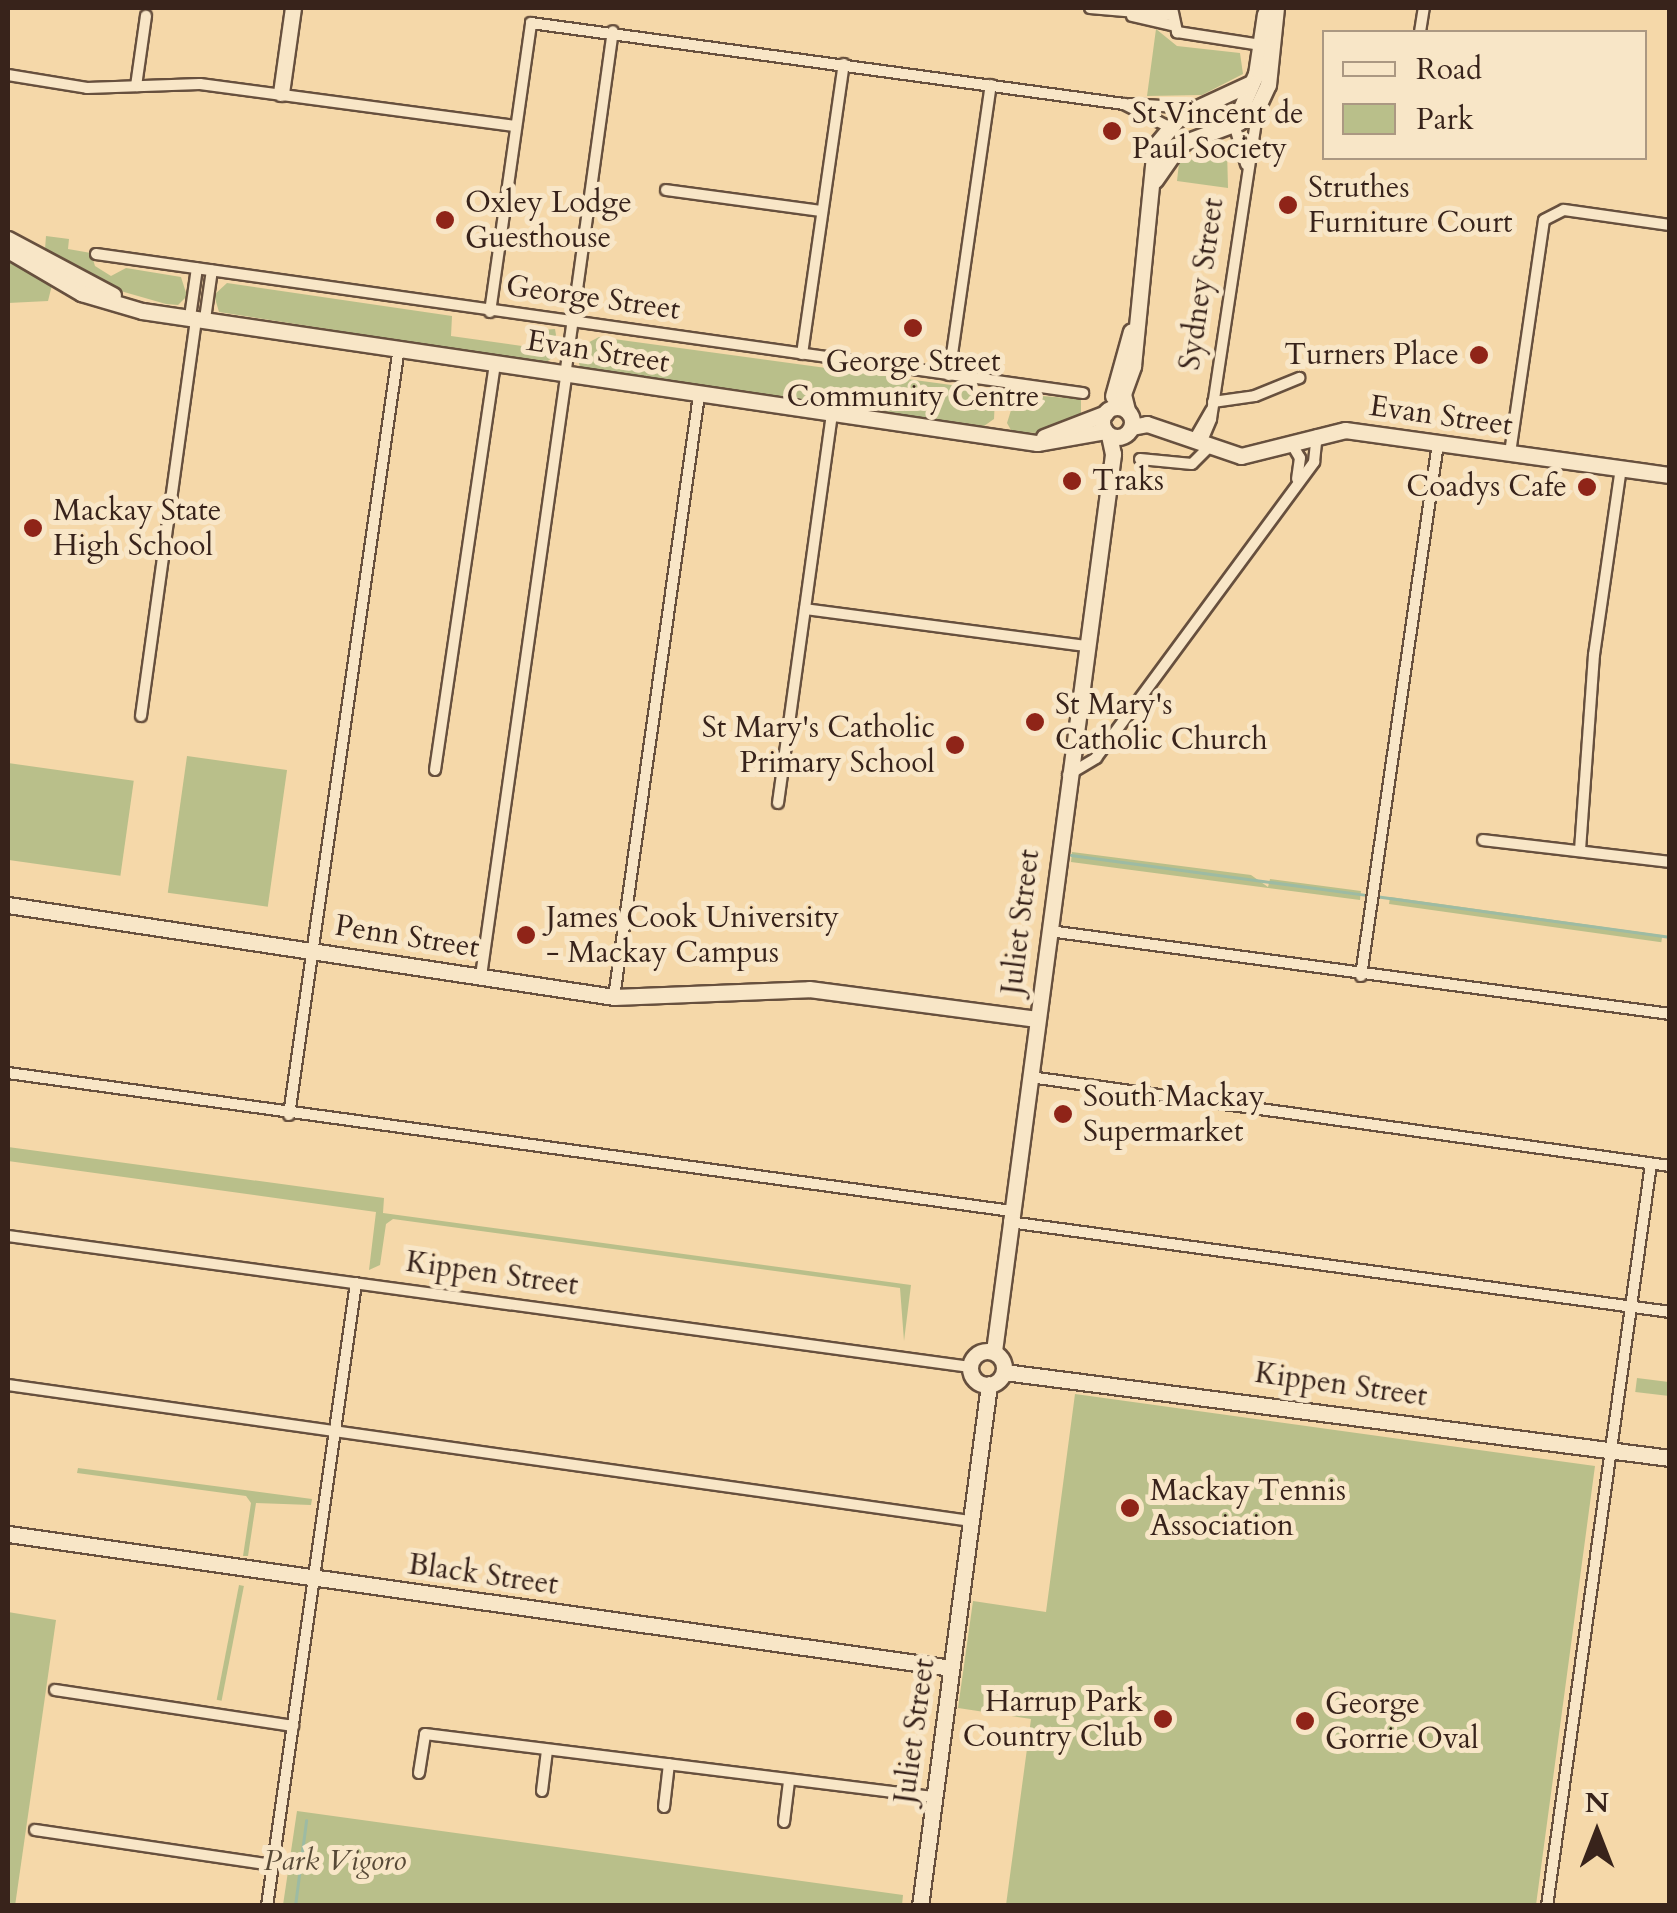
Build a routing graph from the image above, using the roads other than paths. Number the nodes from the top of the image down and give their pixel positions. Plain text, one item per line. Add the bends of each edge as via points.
1 (293, 8) edge
2 (1090, 8) edge
3 (1266, 8) edge
4 (1276, 8) edge
5 (146, 16) dead end
6 (1171, 16) edge
7 (612, 31) junction
8 (1266, 47) junction
9 (844, 64) junction
10 (8, 75) edge
11 (1251, 83) junction
12 (990, 85) junction
13 (136, 86) junction
14 (280, 93) junction
15 (1124, 104) junction
16 (1258, 106) junction
17 (1195, 108) junction
18 (514, 126) junction
19 (1168, 126) junction
20 (1228, 126) junction
21 (1246, 165) junction
22 (1154, 184) junction
23 (666, 190) dead end
24 (822, 212) junction
25 (1670, 225) edge
26 (8, 239) edge
27 (8, 250) edge
28 (96, 254) dead end
29 (198, 268) junction
30 (212, 270) junction
31 (74, 282) junction
32 (490, 312) junction
33 (197, 318) junction
34 (573, 323) junction
35 (1134, 323) junction
36 (399, 347) junction
37 (802, 354) junction
38 (495, 362) junction
39 (949, 375) junction
40 (565, 377) junction
41 (1299, 378) dead end
42 (1083, 393) dead end
43 (699, 395) junction
44 (1212, 406) junction
45 (1106, 412) junction
46 (832, 415) junction
47 (1129, 419) junction
48 (1107, 433) junction
49 (1317, 435) junction
50 (1026, 441) junction
51 (1198, 442) junction
52 (1291, 443) junction
53 (1438, 443) junction
54 (1510, 453) junction
55 (1140, 459) dead end
56 (1621, 468) junction
57 (1670, 475) edge
58 (1297, 480) junction
59 (1104, 499) junction
60 (804, 610) junction
61 (1085, 646) junction
62 (142, 716) dead end
63 (1103, 747) junction
64 (1072, 748) junction
65 (435, 770) dead end
66 (1068, 775) junction
67 (778, 802) dead end
68 (1483, 840) dead end
69 (1580, 850) junction
70 (1670, 862) edge
71 (8, 905) edge
72 (1048, 931) junction
73 (312, 950) junction
74 (481, 976) junction
75 (1361, 976) junction
76 (614, 997) junction
77 (1670, 1014) edge
78 (1037, 1019) junction
79 (8, 1073) edge
80 (1030, 1077) junction
81 (288, 1115) junction
82 (1651, 1164) junction
83 (1670, 1166) edge
84 (1010, 1216) junction
85 (8, 1236) edge
86 (356, 1284) junction
87 (1632, 1307) junction
88 (1670, 1312) edge
89 (994, 1352) junction
90 (970, 1367) junction
91 (1004, 1372) junction
92 (8, 1385) edge
93 (989, 1385) junction
94 (335, 1430) junction
95 (1614, 1450) junction
96 (1670, 1458) edge
97 (971, 1520) junction
98 (8, 1534) edge
99 (316, 1579) junction
100 (952, 1668) junction
101 (55, 1690) dead end
102 (294, 1726) junction
103 (547, 1750) junction
104 (669, 1764) junction
105 (420, 1773) dead end
106 (789, 1781) junction
107 (542, 1791) dead end
108 (934, 1797) junction
109 (664, 1807) dead end
110 (784, 1822) dead end
111 (35, 1830) dead end
112 (272, 1865) junction
113 (267, 1906) edge
114 (920, 1906) edge
115 (1547, 1906) edge

1 - 14 street
2 - 6 street
3 - 8 street
4 - 8 street
5 - 13 street
6 - 8 street via 1180,33
7 - 9 street
7 - 18 street via 530,23
7 - 34 street
8 - 11 street
8 - 16 street
9 - 12 street
9 - 24 street
10 - 13 street via 87,88
11 - 17 street
11 - 20 street
12 - 15 street
12 - 39 street
13 - 14 street via 200,84
14 - 18 street
15 - 17 street
15 - 19 street
16 - 20 street
16 - 21 street, Sydney Street
17 - 19 street
18 - 32 street
19 - 20 street
19 - 22 street, Juliet Street via 1153,152
20 - 21 street
20 - 22 street, Juliet Street via 1177,146
21 - 44 street, Sydney Street
22 - 35 street, Juliet Street
23 - 24 street
24 - 37 street
25 - 54 street via 1550,214 1542,226
26 - 31 street
27 - 31 street
28 - 29 street, George Street
29 - 30 street, George Street
29 - 33 street
30 - 32 street, George Street
30 - 33 street
31 - 33 street, Evan Street
32 - 34 street, George Street
33 - 36 street, Evan Street
33 - 62 street
34 - 37 street, George Street
34 - 40 street
35 - 45 street, Juliet Street
35 - 47 street, Juliet Street
36 - 38 street, Evan Street
36 - 73 street
37 - 39 street, George Street
38 - 40 street, Evan Street
38 - 65 street
39 - 42 street, George Street
40 - 43 street, Evan Street
40 - 74 street
41 - 44 street
43 - 46 street, Evan Street
43 - 76 street
44 - 51 street, Sydney Street
45 - 47 street, Evan Street
45 - 48 street, Juliet Street
45 - 50 street, Evan Street
46 - 50 street, Evan Street
46 - 60 street
47 - 48 street, Evan Street
47 - 51 street, Evan Street via 1156,417
47 - 59 street, Juliet Street
48 - 50 street, Evan Street
48 - 59 street, Juliet Street via 1113,450
49 - 52 street, Evan Street
49 - 53 street, Evan Street via 1345,430
49 - 58 street via 1317,457
51 - 52 street, Evan Street via 1241,456
51 - 55 street, Evan Street via 1193,464
52 - 58 street via 1300,458
53 - 54 street, Evan Street
53 - 75 street
54 - 56 street, Evan Street
56 - 57 street, Evan Street
56 - 69 street via 1594,655
58 - 63 street
59 - 61 street, Juliet Street
60 - 61 street
60 - 67 street
61 - 64 street, Juliet Street
63 - 64 street via 1092,754
63 - 66 street
64 - 66 street, Juliet Street
66 - 72 street, Juliet Street
68 - 69 street
69 - 70 street
71 - 73 street, Penn Street
72 - 75 street
72 - 78 street, Juliet Street
73 - 74 street, Penn Street
73 - 81 street
74 - 76 street, Penn Street
75 - 77 street
76 - 78 street, Penn Street via 809,989
78 - 80 street, Juliet Street
79 - 81 street
80 - 82 street
80 - 84 street, Juliet Street
81 - 84 street
82 - 83 street
82 - 87 street
84 - 87 street
84 - 89 street, Juliet Street
85 - 86 street, Kippen Street
86 - 90 street, Kippen Street
86 - 94 street
87 - 88 street
87 - 95 street
89 - 90 street via 978,1352
89 - 91 street
90 - 93 street via 973,1378
91 - 93 street
91 - 95 street, Kippen Street
92 - 94 street
93 - 97 street, Juliet Street
94 - 97 street
94 - 99 street
95 - 96 street, Kippen Street
95 - 115 street
97 - 100 street, Juliet Street
98 - 99 street, Black Street
99 - 100 street, Black Street
99 - 102 street
100 - 108 street, Juliet Street
101 - 102 street
102 - 112 street
103 - 104 street
103 - 105 street via 425,1734
103 - 107 street
104 - 106 street
104 - 109 street
106 - 108 street
106 - 110 street
108 - 114 street, Juliet Street
111 - 112 street
112 - 113 street

